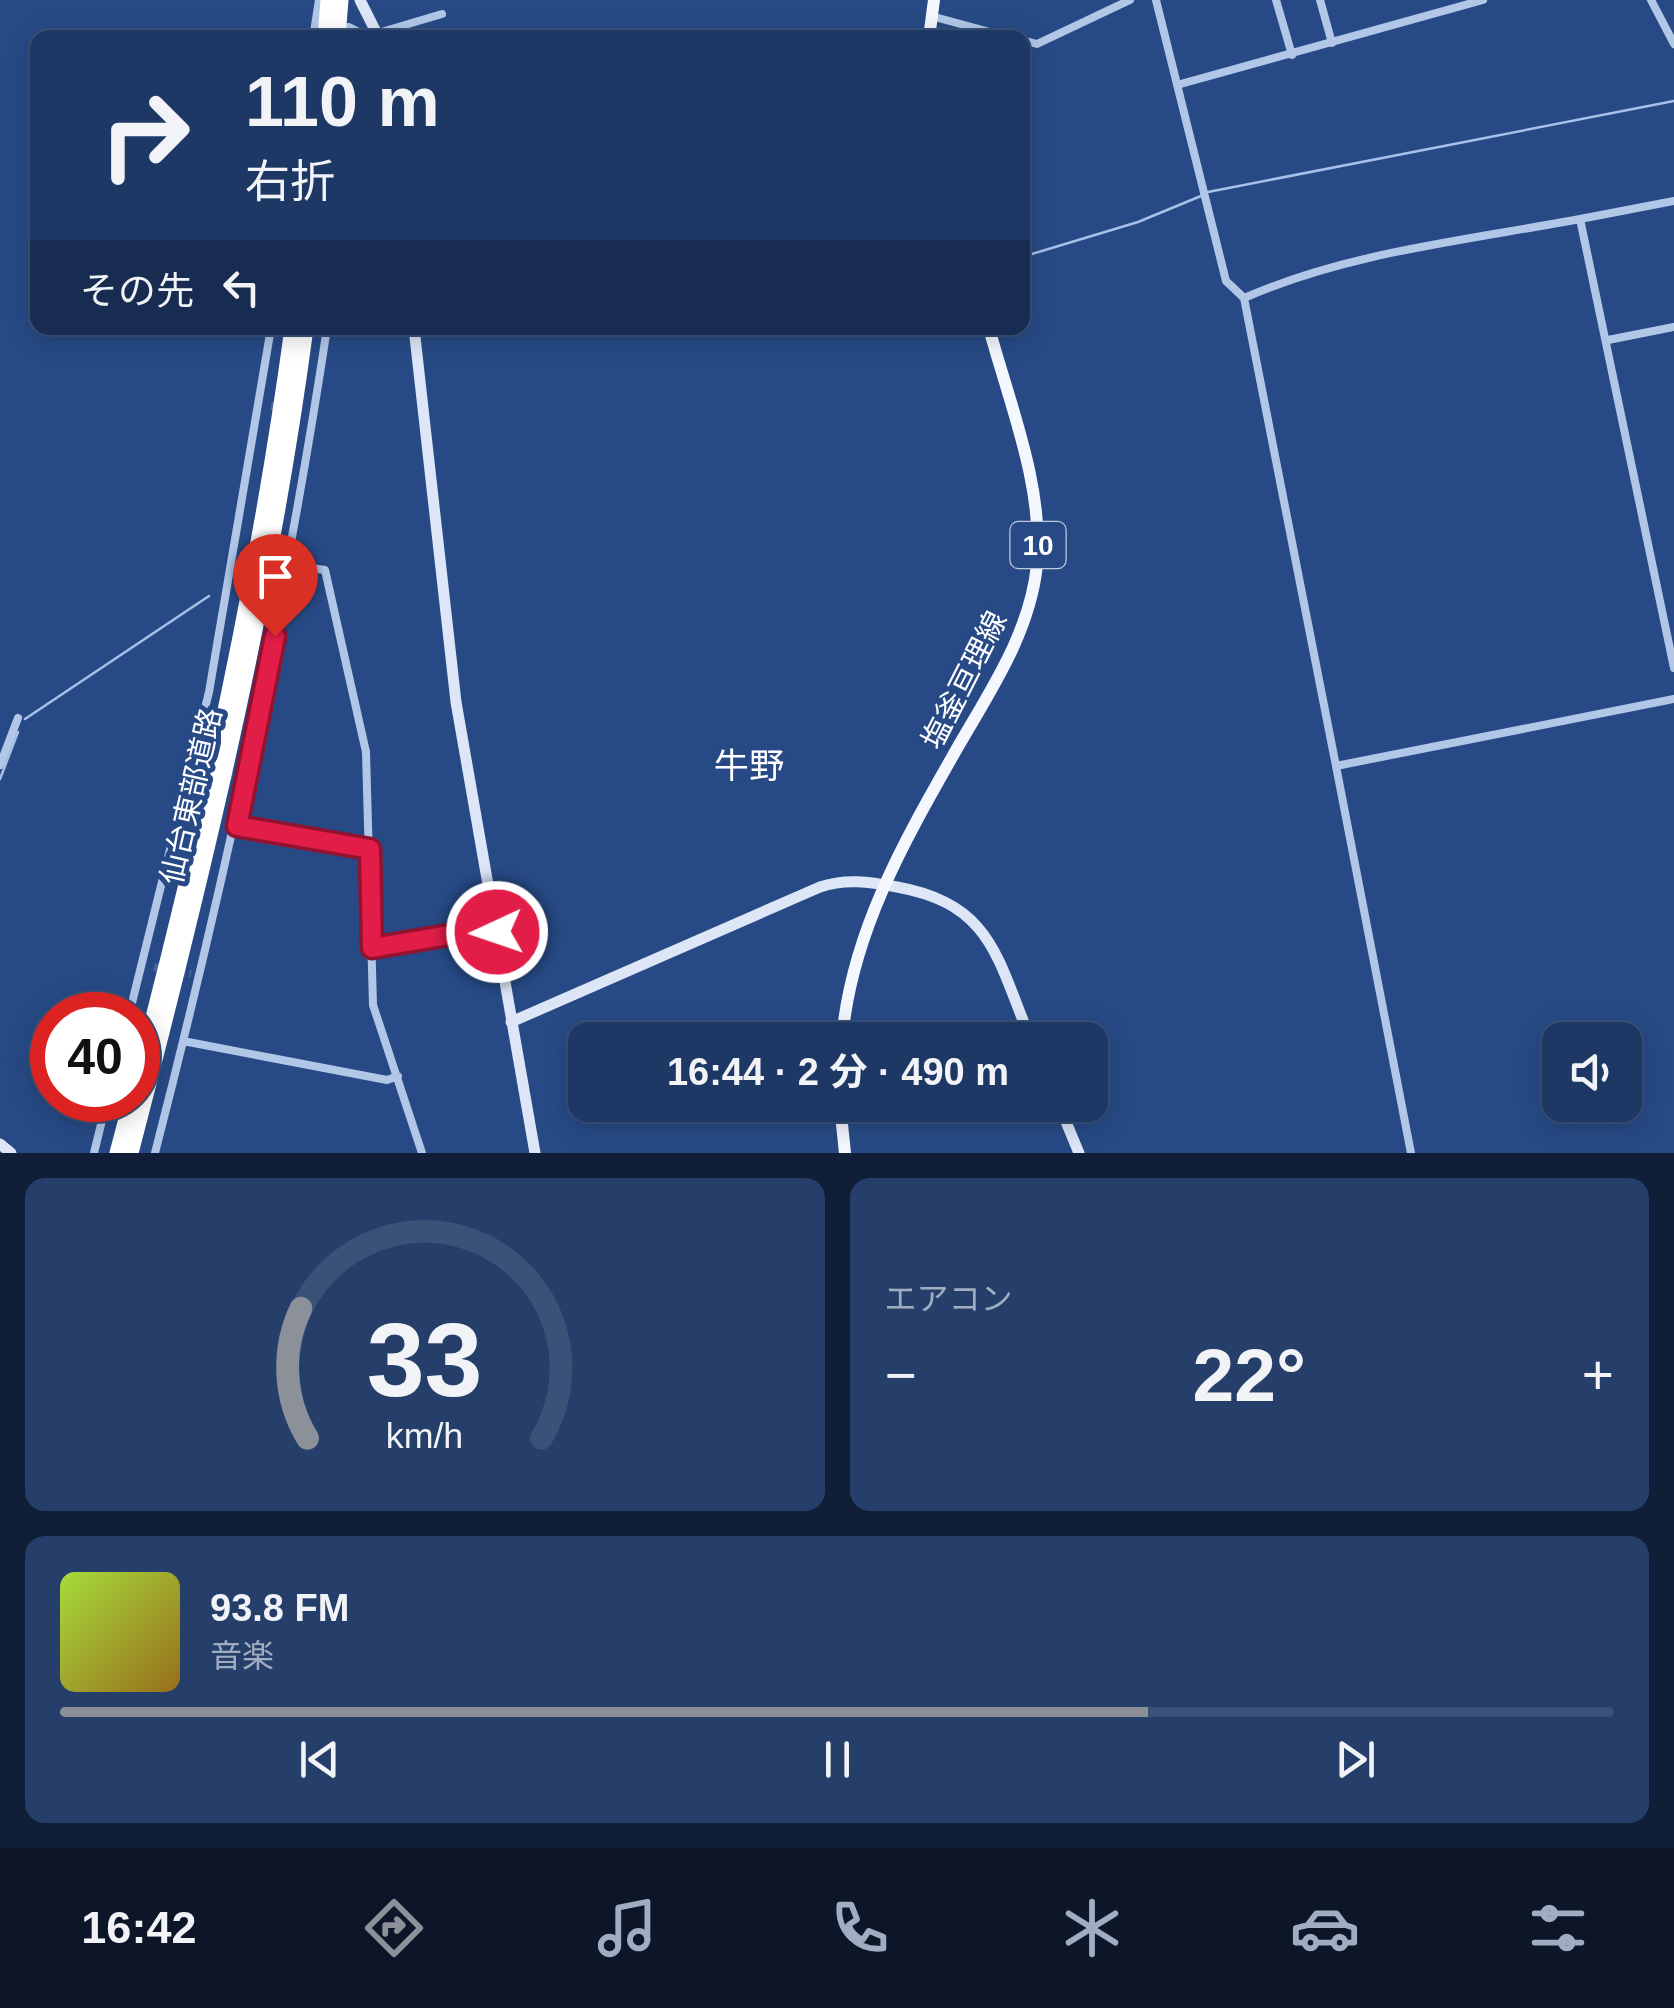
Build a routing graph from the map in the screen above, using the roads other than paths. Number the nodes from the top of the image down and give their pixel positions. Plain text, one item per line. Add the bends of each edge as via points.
1 (319, 0) edge
2 (328, 0) edge
3 (341, 0) edge
4 (360, 0) edge
5 (934, 0) edge
6 (1130, 0) edge
7 (1156, 0) edge
8 (1276, 0) edge
9 (1320, 0) edge
10 (1483, 0) edge
11 (1651, 0) edge
12 (442, 14) dead end
13 (930, 16) junction
14 (372, 19) junction
15 (314, 30) edge
16 (326, 30) edge
17 (339, 30) edge
18 (364, 30) edge
19 (376, 30) edge
20 (393, 30) edge
21 (929, 30) edge
22 (982, 30) edge
23 (1030, 42) edge
24 (1332, 43) junction
25 (1674, 44) edge
26 (1292, 55) junction
27 (1177, 85) junction
28 (1674, 201) edge
29 (1580, 219) junction
30 (1244, 298) junction
31 (1674, 327) edge
32 (269, 335) edge
33 (291, 335) edge
34 (305, 335) edge
35 (325, 335) edge
36 (415, 335) edge
37 (991, 335) edge
38 (1608, 340) junction
39 (261, 405) junction
40 (272, 406) tunnel mouth
41 (302, 410) tunnel mouth
42 (314, 412) junction
43 (289, 565) junction
44 (1674, 668) edge
45 (1674, 699) edge
46 (18, 718) dead end
47 (0, 765) edge
48 (1336, 766) junction
49 (237, 826) junction
50 (370, 849) junction
51 (885, 885) junction
52 (496, 927) junction
53 (372, 948) junction
54 (142, 965) junction
55 (154, 967) tunnel mouth
56 (135, 992) edge
57 (159, 992) edge
58 (511, 1022) junction
59 (845, 1022) edge
60 (1023, 1022) edge
61 (183, 1041) junction
62 (398, 1076) junction
63 (102, 1122) edge
64 (125, 1122) edge
65 (842, 1122) edge
66 (1066, 1122) edge
67 (0, 1144) edge
68 (12, 1153) edge
69 (94, 1153) edge
70 (117, 1153) edge
71 (131, 1153) edge
72 (154, 1153) edge
73 (422, 1153) edge
74 (535, 1153) edge
75 (845, 1153) edge
76 (1080, 1153) edge
77 (1411, 1153) edge

1 - 15 street
2 - 16 highway, bridge
3 - 17 highway, bridge
4 - 14 street
5 - 13 main road
6 - 23 street
7 - 27 street
8 - 26 street
9 - 24 street
10 - 24 street
11 - 25 street
12 - 20 street
13 - 21 main road
13 - 22 street
14 - 18 street
14 - 19 street
24 - 26 street
26 - 27 street
27 - 30 street via 1226,281
28 - 29 street
29 - 30 street via 1294,276
29 - 38 street
30 - 48 street
31 - 38 street
32 - 39 street
33 - 57 highway, 仙台東部道路 via 216,758
34 - 71 highway, 仙台東部道路 via 225,780
35 - 42 street
36 - 52 street via 456,702
37 - 51 main road, 塩釜亘理線 / 10 via 1036,512 1034,592 1014,647
38 - 44 street
39 - 40 street
39 - 54 street via 197,769
41 - 42 street
42 - 43 street
43 - 49 street
43 - 50 street via 325,570 366,752
45 - 48 street
46 - 47 street
48 - 77 street
49 - 50 street
49 - 61 street
50 - 53 street
51 - 58 street via 845,881 820,887
51 - 59 main road, 塩釜亘理線 / 10 via 860,945
51 - 60 street via 948,900 972,918
52 - 53 street
52 - 58 street
53 - 62 street via 374,1005
54 - 55 street
54 - 56 street
58 - 74 street
61 - 62 street via 387,1080
61 - 72 street
62 - 73 street
63 - 69 street
64 - 70 highway
65 - 75 main road
66 - 76 street
67 - 68 street

